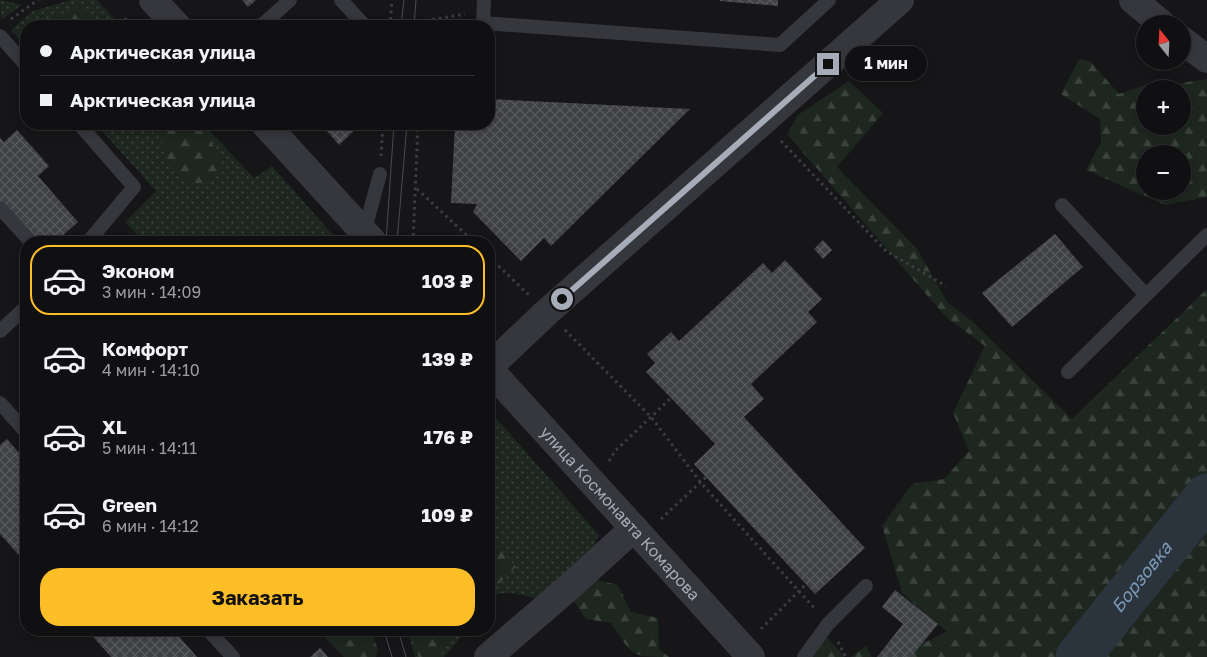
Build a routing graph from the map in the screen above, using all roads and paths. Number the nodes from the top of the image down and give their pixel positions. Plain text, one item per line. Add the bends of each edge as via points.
1 (38, 0) edge
2 (153, 0) edge
3 (290, 0) edge
4 (341, 0) edge
5 (392, 0) edge
6 (829, 0) edge
7 (900, 0) edge
8 (1133, 0) edge
9 (484, 5) edge
10 (1151, 15) edge
11 (171, 20) edge
12 (268, 20) edge
13 (359, 20) edge
14 (390, 20) edge
15 (420, 20) edge
16 (482, 20) edge
17 (8, 21) dead end
18 (495, 24) edge
19 (0, 36) edge
20 (1191, 47) edge
21 (20, 58) edge
22 (1207, 59) edge
23 (84, 130) edge
24 (270, 130) edge
25 (384, 130) edge
26 (418, 130) edge
27 (740, 141) junction
28 (380, 174) joint
29 (416, 188) junction
30 (1062, 205) dead end
31 (0, 208) edge
32 (1207, 235) edge
33 (25, 236) edge
34 (93, 236) edge
35 (366, 236) edge
36 (368, 236) edge
37 (413, 236) edge
38 (468, 236) edge
39 (495, 263) edge
40 (946, 286) dead end
41 (1146, 295) junction
42 (548, 312) junction
43 (20, 313) edge
44 (0, 331) edge
45 (495, 362) edge
46 (1068, 372) dead end
47 (495, 375) edge
48 (671, 398) dead end
49 (0, 403) edge
50 (651, 417) junction
51 (20, 425) edge
52 (608, 462) dead end
53 (706, 477) dead end
54 (701, 483) junction
55 (660, 520) dead end
56 (634, 528) junction
57 (806, 584) dead end
58 (866, 586) dead end
59 (799, 592) junction
60 (828, 624) junction
61 (758, 631) dead end
62 (214, 636) edge
63 (233, 657) edge
64 (488, 657) edge
65 (751, 657) edge
66 (804, 657) edge

1 - 17 path
2 - 11 street
3 - 12 lane
4 - 13 lane
5 - 14 path
6 - 18 lane via 780,45
7 - 27 street
8 - 10 street
9 - 15 path
9 - 16 lane
19 - 21 lane
20 - 22 street
23 - 34 lane via 134,187
24 - 35 street
25 - 28 path
26 - 29 path
27 - 40 path via 781,141 886,251
27 - 42 street
28 - 36 lane
29 - 37 path
29 - 38 path
30 - 41 lane
31 - 33 lane
32 - 41 lane
39 - 42 path
41 - 46 lane
42 - 45 street
42 - 50 path
43 - 44 lane
47 - 56 street, улица Космонавта Комарова
48 - 50 path
49 - 51 lane
50 - 52 path via 615,451
50 - 54 path
53 - 54 path
54 - 55 path
54 - 59 path
56 - 64 street
56 - 65 street, улица Космонавта Комарова
57 - 59 path
58 - 60 lane
59 - 60 path
59 - 61 path
60 - 66 lane
62 - 63 lane

